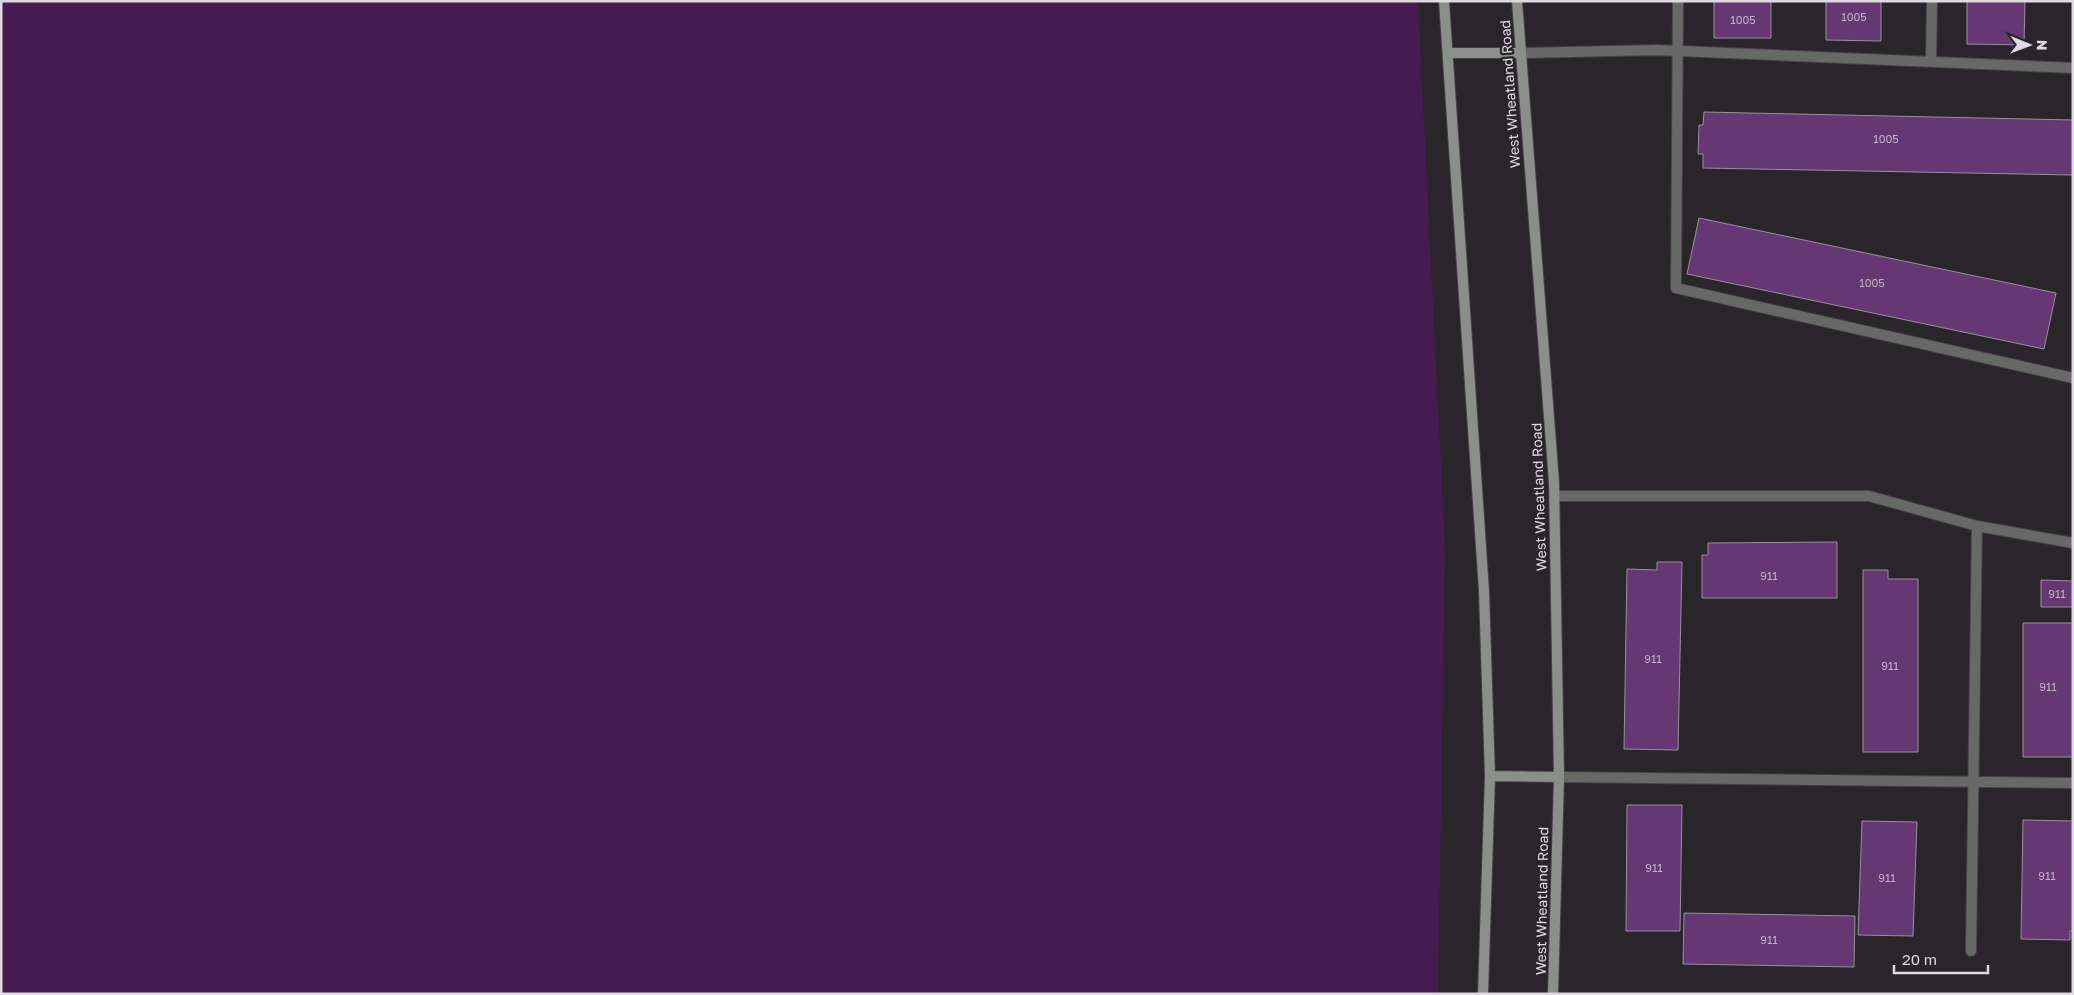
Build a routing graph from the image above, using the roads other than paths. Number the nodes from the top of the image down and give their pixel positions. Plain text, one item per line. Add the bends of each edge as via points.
1 (1444, 1) edge
2 (1517, 1) edge
3 (1678, 1) edge
4 (1932, 1) edge
5 (1678, 50) junction
6 (1448, 53) junction
7 (1520, 53) junction
8 (1931, 61) junction
9 (2073, 68) edge
10 (2073, 378) edge
11 (1555, 496) junction
12 (1977, 526) junction
13 (2073, 543) edge
14 (1490, 776) junction
15 (1559, 777) junction
16 (1972, 782) junction
17 (2073, 783) edge
18 (1971, 951) dead end
19 (1483, 994) edge
20 (1553, 994) edge

1 - 6 main road
2 - 7 main road, West Wheatland Road
3 - 5 lane
4 - 8 lane
5 - 7 lane
5 - 8 lane
5 - 10 lane via 1676,288
6 - 7 main road
6 - 14 main road via 1484,591
7 - 11 main road, West Wheatland Road
8 - 9 lane
11 - 12 lane via 1869,496
11 - 15 main road, West Wheatland Road
12 - 13 lane
12 - 16 lane
14 - 15 main road
14 - 19 main road
15 - 16 lane
15 - 20 main road, West Wheatland Road
16 - 17 lane
16 - 18 lane

